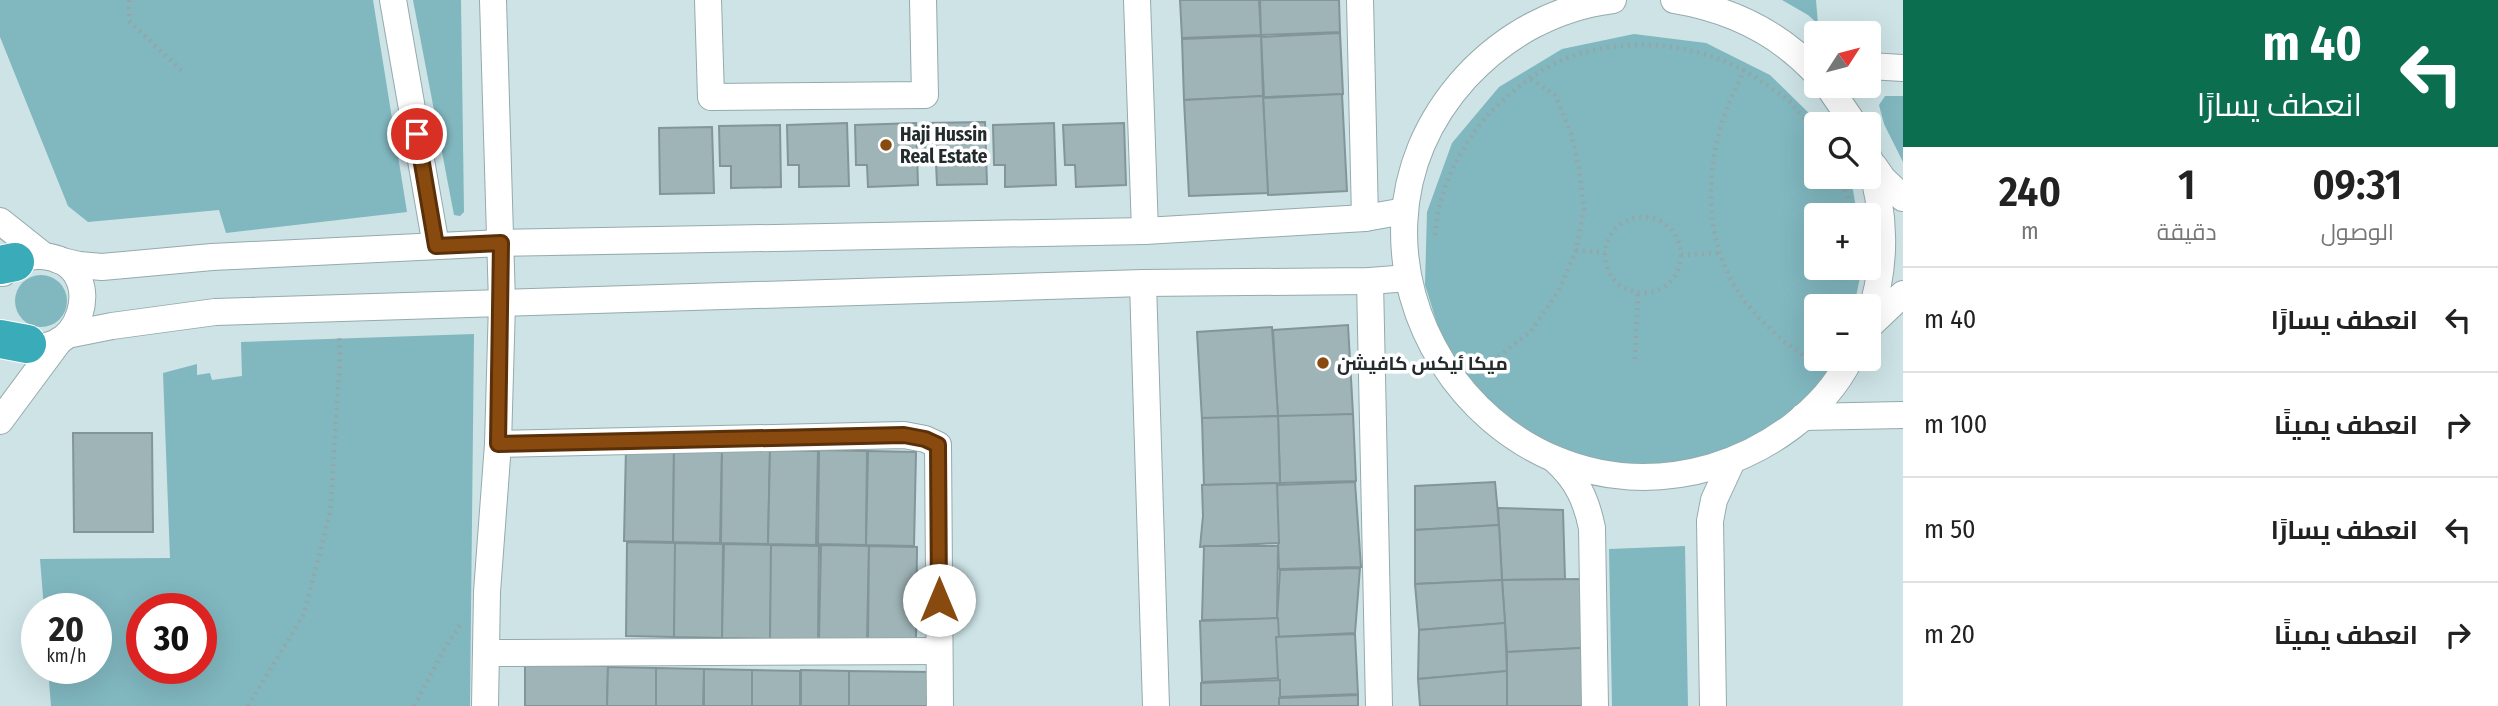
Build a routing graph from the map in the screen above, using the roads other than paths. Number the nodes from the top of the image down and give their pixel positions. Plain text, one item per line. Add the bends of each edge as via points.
1 (393, 0) edge
2 (493, 0) edge
3 (708, 0) edge
4 (923, 0) edge
5 (1138, 0) edge
6 (1360, 0) edge
7 (1613, 0) edge
8 (1674, 0) edge
9 (1715, 5) edge
10 (1560, 7) edge
11 (1804, 59) edge
12 (1881, 67) edge
13 (1903, 68) edge
14 (1881, 176) edge
15 (1878, 189) edge
16 (1903, 198) edge
17 (1405, 211) junction
18 (1365, 218) junction
19 (0, 221) edge
20 (1145, 231) junction
21 (501, 243) junction
22 (436, 246) junction
23 (23, 264) edge
24 (1408, 278) junction
25 (1370, 281) junction
26 (1143, 283) junction
27 (1875, 294) edge
28 (1903, 294) edge
29 (502, 303) junction
30 (1881, 315) edge
31 (31, 336) edge
32 (1842, 371) edge
33 (1903, 415) edge
34 (1803, 417) junction
35 (0, 421) edge
36 (498, 444) junction
37 (1555, 460) junction
38 (1732, 461) junction
39 (939, 651) junction
40 (486, 653) junction
41 (485, 706) edge
42 (940, 706) edge
43 (1156, 706) edge
44 (1379, 706) edge
45 (1595, 706) edge
46 (1713, 706) edge

1 - 22 street
2 - 21 street
3 - 4 street via 711,97 925,95
5 - 20 street
6 - 18 street
7 - 10 street
8 - 9 street
9 - 11 street
10 - 17 street via 1501,44 1456,88 1424,142
12 - 13 street
14 - 16 street
15 - 27 street via 1883,244
17 - 18 street
17 - 24 street
18 - 20 street
19 - 23 street
20 - 21 street
21 - 22 street
21 - 29 street
22 - 23 street via 102,267
23 - 31 street via 75,274 83,295 80,317
24 - 25 street
24 - 37 street via 1422,325 1444,368 1474,406 1512,437
25 - 26 street
25 - 44 street
26 - 29 street
26 - 43 street
28 - 30 street
29 - 31 street via 215,312
29 - 36 street
31 - 35 street
32 - 34 street
33 - 34 street
34 - 38 street
36 - 39 street via 904,435 938,445
36 - 40 street
37 - 38 street via 1599,473 1644,477 1689,473
37 - 45 street via 1570,473 1588,509
38 - 46 street via 1710,521
39 - 40 street
39 - 42 street
40 - 41 street

